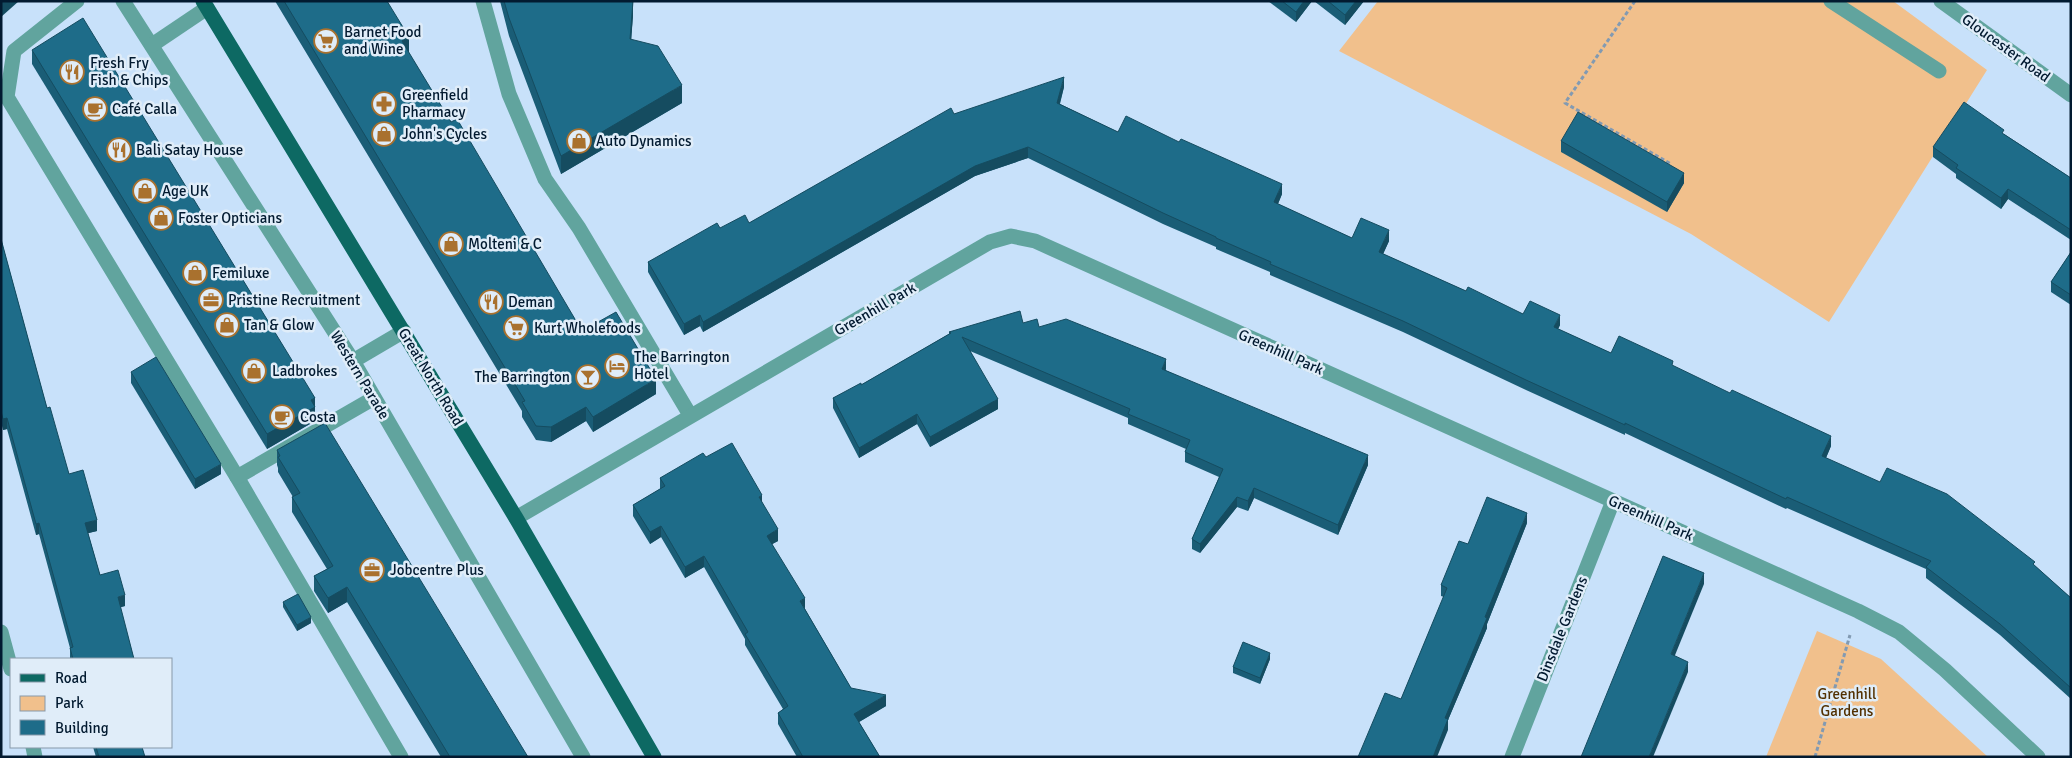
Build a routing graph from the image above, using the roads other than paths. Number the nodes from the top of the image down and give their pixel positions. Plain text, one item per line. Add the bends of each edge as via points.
1 (78, 1) edge
2 (123, 1) edge
3 (483, 1) edge
4 (1831, 1) edge
5 (1941, 1) edge
6 (205, 5) edge
7 (152, 45) junction
8 (1939, 71) dead end
9 (2071, 95) edge
10 (404, 331) junction
11 (352, 360) junction
12 (374, 398) junction
13 (690, 415) junction
14 (237, 477) junction
15 (1612, 501) junction
16 (516, 518) junction
17 (1, 632) edge
18 (10, 665) edge
19 (401, 757) edge
20 (584, 757) edge
21 (654, 757) edge
22 (1512, 757) edge
23 (2038, 757) edge

1 - 14 street via 14,51 6,97
2 - 7 street, Western Parade
3 - 13 street via 509,94 545,179 579,228
4 - 8 street
5 - 9 street, Gloucester Road
6 - 7 street
6 - 10 main road, Great North Road
7 - 11 street, Western Parade
10 - 11 street
10 - 16 main road, Great North Road
11 - 12 street, Western Parade
12 - 14 street
12 - 20 street, Western Parade
13 - 15 street, Greenhill Park via 990,242 1011,236 1035,241
13 - 16 street, Greenhill Park
14 - 19 street
15 - 22 street, Dinsdale Gardens
15 - 23 street, Greenhill Park via 1899,632 1945,670
16 - 21 main road, Great North Road
17 - 18 street

